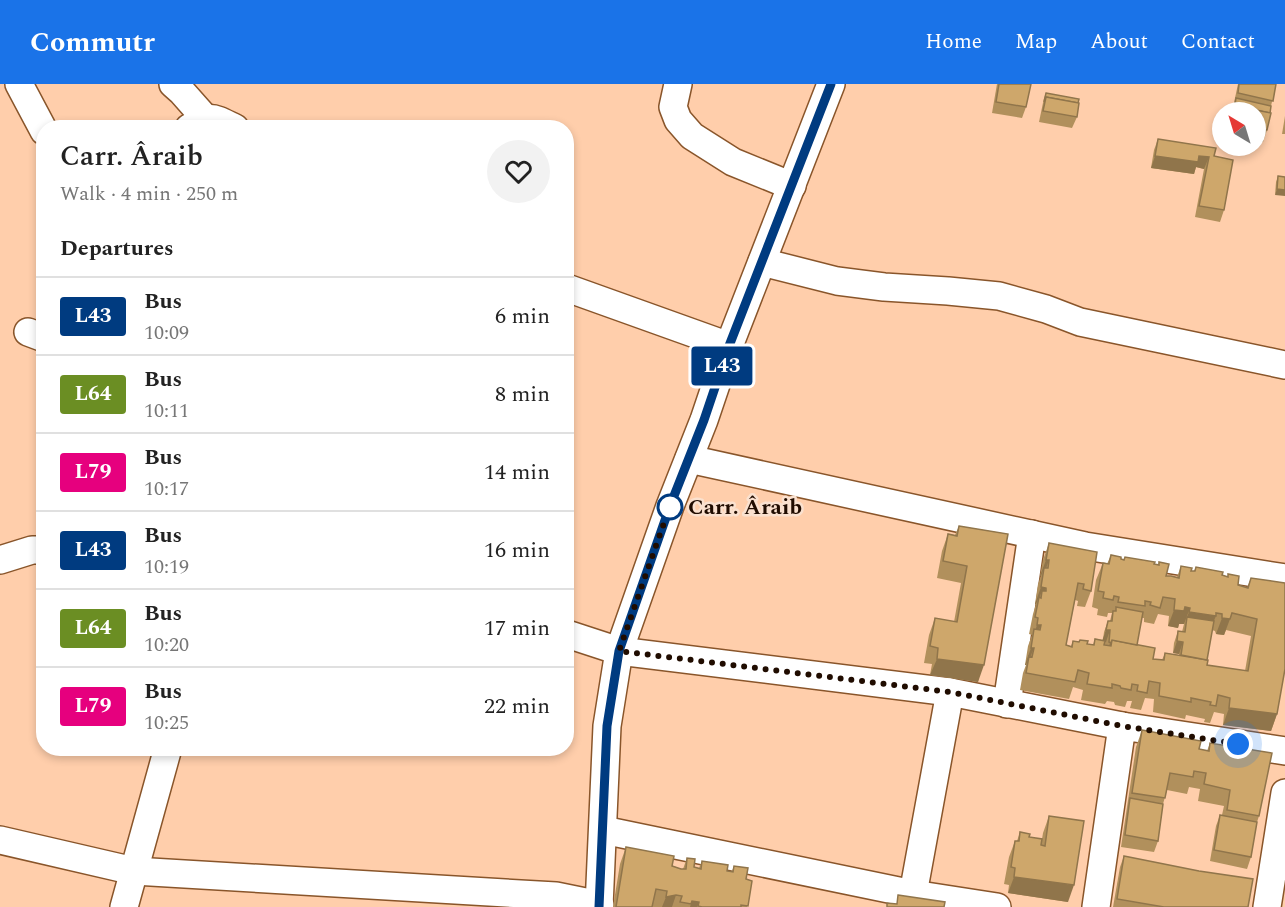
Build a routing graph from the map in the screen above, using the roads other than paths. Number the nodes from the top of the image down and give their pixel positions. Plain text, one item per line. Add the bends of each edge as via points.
1 (19, 84) edge
2 (173, 84) edge
3 (678, 84) edge
4 (831, 84) edge
5 (38, 120) edge
6 (196, 120) edge
7 (792, 186) junction
8 (762, 262) junction
9 (574, 291) edge
10 (729, 346) junction
11 (1285, 365) edge
12 (688, 459) junction
13 (1032, 534) junction
14 (36, 550) edge
15 (0, 560) edge
16 (1285, 578) edge
17 (574, 636) edge
18 (619, 651) junction
19 (950, 692) junction
20 (1007, 704) junction
21 (1122, 726) junction
22 (1285, 751) edge
23 (166, 756) edge
24 (1285, 793) edge
25 (603, 830) junction
26 (0, 840) edge
27 (134, 871) junction
28 (913, 894) junction
29 (599, 906) edge
30 (983, 906) edge
31 (124, 907) edge
32 (1096, 907) edge
33 (1267, 907) edge

1 - 5 street
2 - 6 street via 182,92
3 - 7 street via 673,107 692,136 732,162
4 - 7 street
7 - 8 street
8 - 10 street
8 - 11 street via 837,281 999,296 1080,322
9 - 10 street
10 - 12 street
12 - 13 street
12 - 18 street
13 - 16 street
13 - 20 street
14 - 15 street
17 - 18 street
18 - 19 street
18 - 25 street via 607,726
19 - 20 street
19 - 28 street
20 - 21 street
21 - 22 street
21 - 32 street
23 - 27 street
24 - 33 street
25 - 28 street
25 - 29 street
26 - 27 street
27 - 29 street via 556,896
27 - 31 street
28 - 30 street

